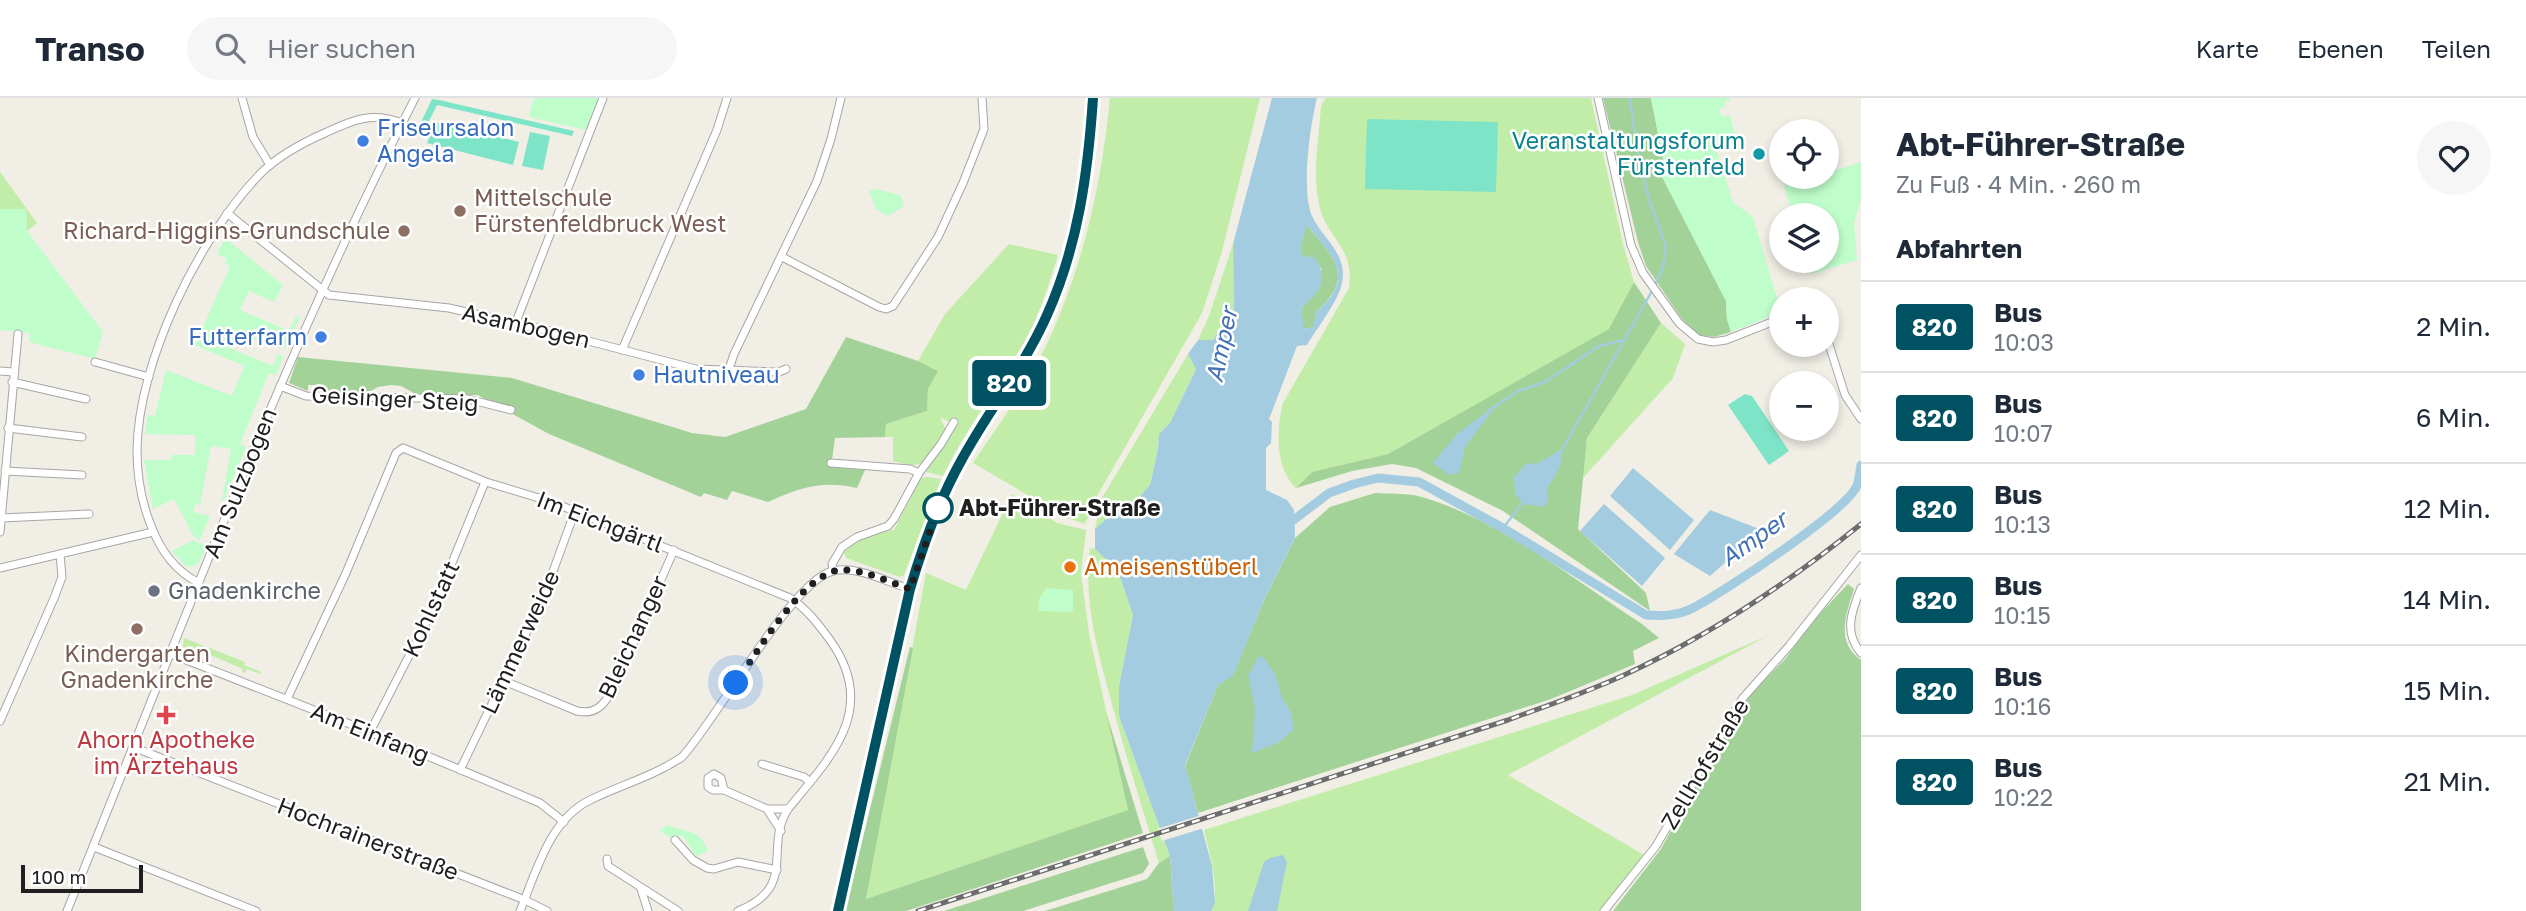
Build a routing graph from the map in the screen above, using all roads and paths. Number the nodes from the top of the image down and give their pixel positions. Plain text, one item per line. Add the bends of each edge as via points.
1 (242, 98) edge
2 (415, 98) edge
3 (603, 98) edge
4 (727, 98) edge
5 (841, 98) edge
6 (982, 98) edge
7 (1093, 98) edge
8 (1598, 98) edge
9 (402, 123) junction
10 (270, 165) junction
11 (228, 213) junction
12 (782, 257) junction
13 (322, 289) junction
14 (516, 322) junction
15 (1769, 323) edge
16 (18, 334) dead end
17 (622, 349) junction
18 (1833, 357) edge
19 (95, 362) dead end
20 (786, 369) dead end
21 (0, 371) edge
22 (13, 372) junction
23 (728, 372) junction
24 (149, 377) junction
25 (12, 382) junction
26 (280, 386) junction
27 (86, 399) dead end
28 (511, 410) dead end
29 (1861, 419) edge
30 (954, 422) dead end
31 (8, 428) junction
32 (82, 437) dead end
33 (831, 463) dead end
34 (5, 471) junction
35 (919, 473) junction
36 (82, 475) dead end
37 (485, 482) junction
38 (575, 511) junction
39 (89, 513) dead end
40 (1, 518) edge
41 (153, 531) junction
42 (0, 532) edge
43 (674, 550) junction
44 (60, 554) junction
45 (1861, 555) edge
46 (0, 568) edge
47 (833, 570) junction
48 (199, 583) junction
49 (1861, 588) edge
50 (910, 589) junction
51 (795, 601) junction
52 (1861, 653) edge
53 (171, 654) junction
54 (504, 681) junction
55 (287, 699) junction
56 (0, 721) edge
57 (370, 732) junction
58 (133, 747) junction
59 (762, 764) dead end
60 (460, 770) junction
61 (810, 782) junction
62 (724, 790) dead end
63 (788, 809) junction
64 (766, 810) junction
65 (564, 822) junction
66 (780, 831) junction
67 (676, 840) dead end
68 (94, 847) junction
69 (607, 859) dead end
70 (777, 870) junction
71 (641, 888) junction
72 (525, 900) junction
73 (67, 911) edge
74 (256, 911) edge
75 (520, 911) edge
76 (547, 911) edge
77 (648, 911) edge
78 (677, 911) edge
79 (738, 911) edge
80 (838, 911) edge
81 (1604, 911) edge

1 - 10 street via 253,137
2 - 9 street, Am Sulzbogen
3 - 14 street
4 - 17 street
5 - 12 street via 821,171
6 - 12 street via 984,129 978,148 938,237 897,301 886,309 879,307
7 - 50 main road via 1082,200 1058,287 1031,346 950,481
8 - 15 street via 1631,245 1663,301 1698,339 1726,340
9 - 10 street via 384,116 351,121
9 - 13 street, Am Sulzbogen
10 - 11 street
11 - 13 street
11 - 24 street via 183,288
12 - 23 street
13 - 14 street, Asambogen via 329,295 435,306
13 - 26 street, Am Sulzbogen
14 - 17 street, Asambogen
16 - 22 street
17 - 23 street, Asambogen via 687,368
18 - 29 street via 1845,395
19 - 24 street
20 - 23 street, Asambogen
21 - 22 street
22 - 25 street
24 - 41 street via 137,464
25 - 27 street
25 - 31 street
26 - 28 street, Geisinger Steig via 306,396 468,399
26 - 48 street, Am Sulzbogen
30 - 35 street
31 - 32 street
31 - 34 street
33 - 35 street
34 - 36 street
34 - 40 street
35 - 47 street via 888,526 842,547
37 - 38 street, Im Eichgärtl
37 - 55 street, Im Eichgärtl via 403,448 396,453
37 - 57 street, Kohlstatt via 434,607
38 - 43 street, Im Eichgärtl
38 - 54 street, Lämmerweide via 544,596
39 - 40 street
40 - 42 street
41 - 44 street
41 - 48 street via 177,569
43 - 51 street, Im Eichgärtl
43 - 54 street, Bleichanger via 613,688 598,708 589,713 577,711
44 - 46 street
44 - 56 street via 62,577
45 - 81 street, Zellhofstraße via 1742,699 1656,846
47 - 50 street via 850,570
47 - 51 street via 816,579
48 - 53 street, Am Sulzbogen
49 - 52 street via 1850,621 1853,642
50 - 80 main road
51 - 61 street via 840,655 851,699 842,739
51 - 65 street via 682,757 590,800
53 - 55 street, Am Einfang
53 - 58 street, Am Sulzbogen
54 - 60 street, Lämmerweide
55 - 57 street, Am Einfang
57 - 60 street, Am Einfang
58 - 68 street, Am Sulzbogen
58 - 72 street, Hochrainerstraße
59 - 61 street
60 - 65 street, Am Einfang via 546,806
61 - 63 street
62 - 64 street
63 - 64 street
63 - 66 street
64 - 66 street
65 - 72 street via 546,847
66 - 70 street
67 - 70 street via 707,868 738,862
68 - 73 street, Am Sulzbogen
68 - 74 street
69 - 71 street via 608,866
70 - 79 street via 761,899
71 - 77 street
71 - 78 street
72 - 75 street
72 - 76 street

